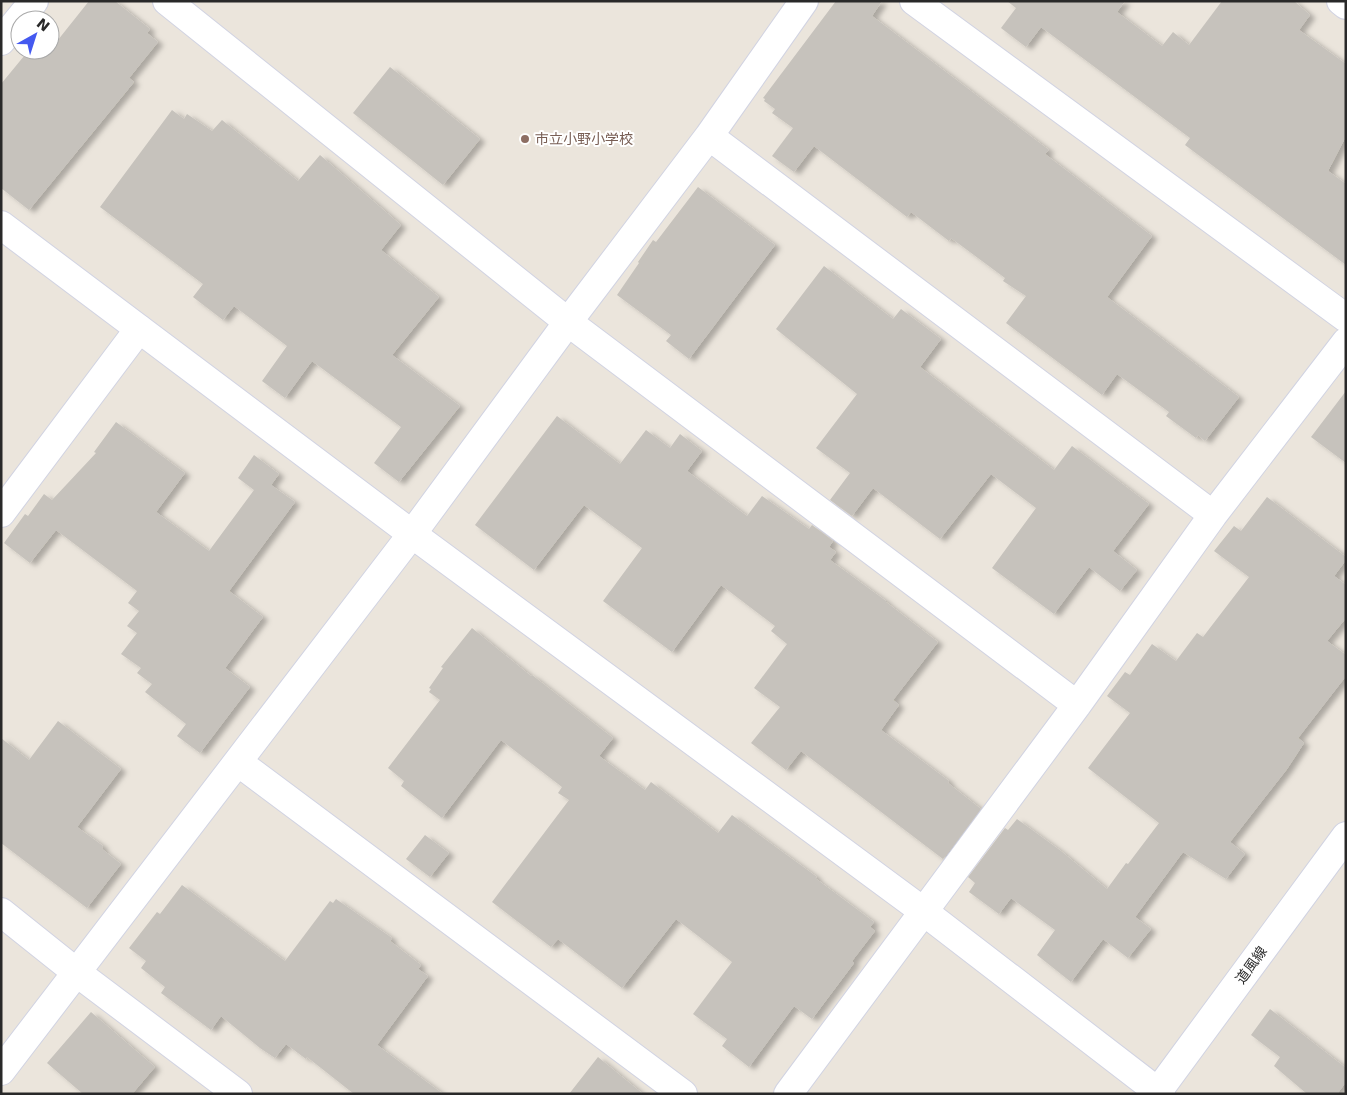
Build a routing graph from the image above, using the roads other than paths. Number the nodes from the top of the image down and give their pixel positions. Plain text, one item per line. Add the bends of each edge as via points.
1 (34, 1) edge
2 (167, 1) edge
3 (804, 1) edge
4 (914, 1) edge
5 (1341, 1) edge
6 (1346, 5) edge
7 (1, 41) edge
8 (709, 136) junction
9 (1, 225) edge
10 (1346, 318) edge
11 (568, 322) junction
12 (139, 329) junction
13 (1346, 342) edge
14 (1, 513) edge
15 (1214, 515) junction
16 (412, 534) junction
17 (1077, 705) junction
18 (238, 762) junction
19 (1346, 836) edge
20 (923, 911) junction
21 (1, 912) edge
22 (76, 972) junction
23 (1, 1070) edge
24 (1158, 1093) edge
25 (238, 1094) edge
26 (683, 1094) edge
27 (788, 1094) edge

1 - 7 street
2 - 11 street
3 - 8 street
4 - 10 street
5 - 6 street
8 - 11 street
8 - 15 street
9 - 12 street
11 - 16 street
11 - 17 street
12 - 14 street
12 - 16 street
13 - 15 street
15 - 17 street
16 - 18 street
16 - 20 street
17 - 20 street
18 - 22 street
18 - 26 street
19 - 24 street, 道風線
20 - 24 street
20 - 27 street
21 - 22 street
22 - 23 street
22 - 25 street

